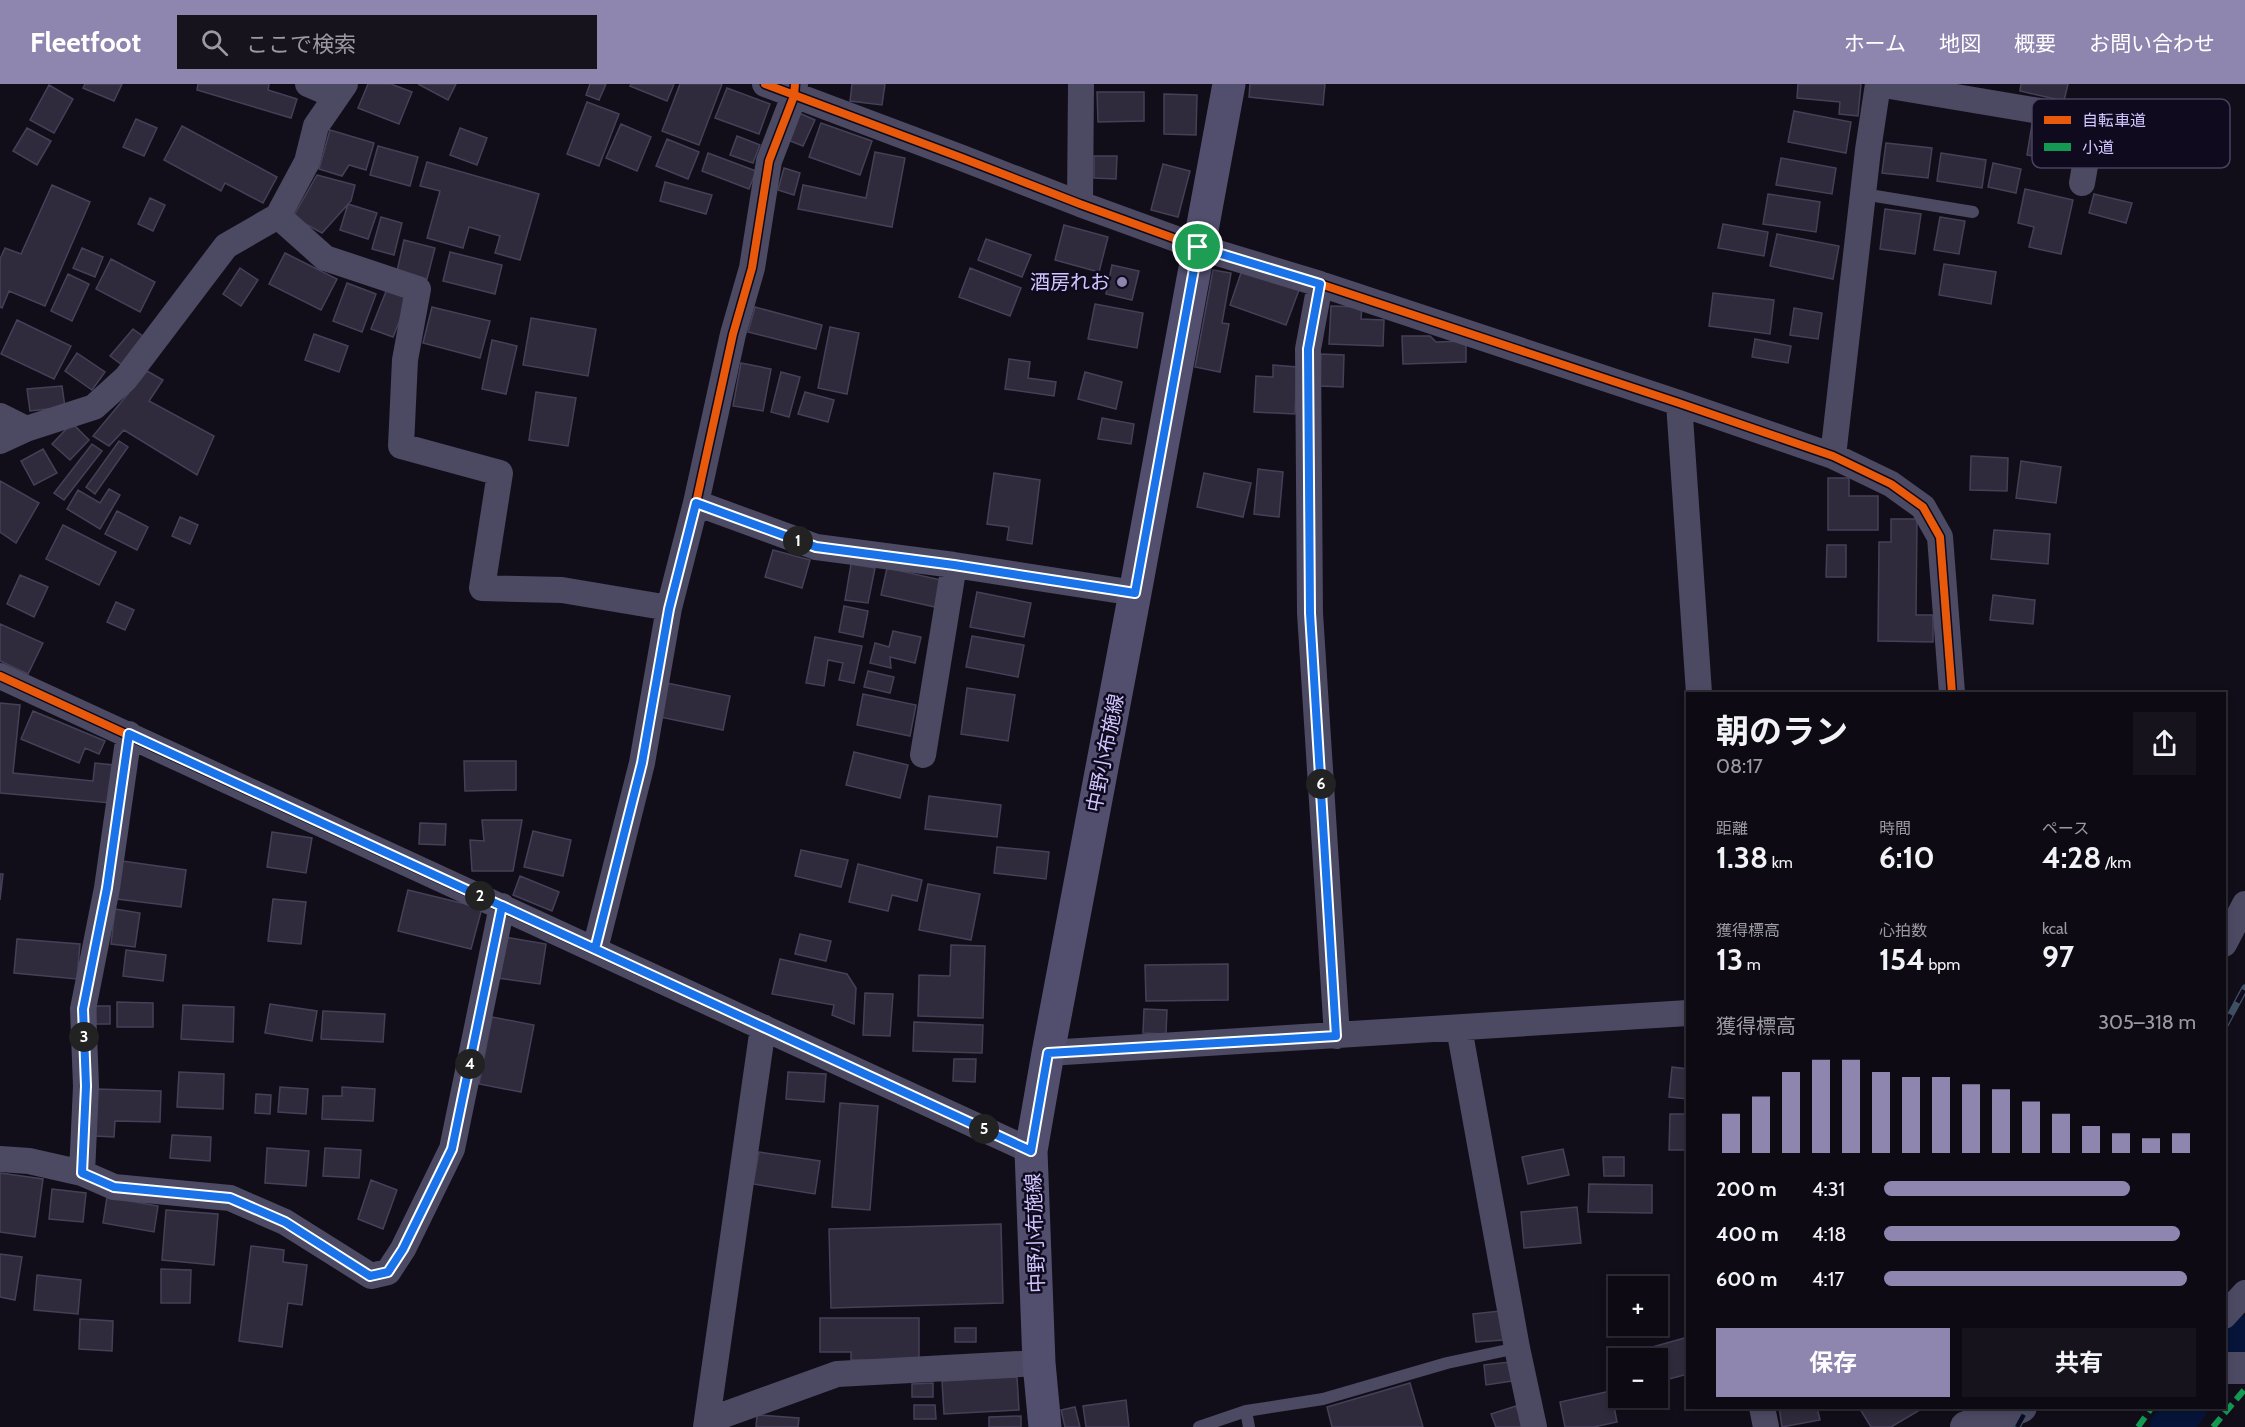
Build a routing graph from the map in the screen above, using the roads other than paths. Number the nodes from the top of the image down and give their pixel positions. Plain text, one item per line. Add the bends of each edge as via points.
1 (308, 84) edge
2 (765, 84) edge
3 (1081, 84) edge
4 (1229, 84) edge
5 (1878, 84) edge
6 (340, 90) edge
7 (794, 90) edge
8 (2032, 110) edge
9 (2085, 168) edge
10 (2082, 183) dead end
11 (1863, 194) junction
12 (1080, 204) junction
13 (1973, 212) dead end
14 (278, 216) junction
15 (1198, 247) junction
16 (1320, 284) junction
17 (1679, 403) junction
18 (0, 416) edge
19 (26, 429) junction
20 (0, 441) edge
21 (1833, 456) junction
22 (696, 503) junction
23 (954, 565) junction
24 (1135, 593) junction
25 (669, 609) junction
26 (0, 676) edge
27 (1699, 692) edge
28 (1952, 692) edge
29 (129, 734) junction
30 (923, 755) dead end
31 (2245, 904) edge
32 (502, 906) junction
33 (2226, 940) edge
34 (595, 949) junction
35 (1686, 1013) edge
36 (763, 1027) junction
37 (1459, 1028) junction
38 (1336, 1036) junction
39 (1048, 1053) junction
40 (1031, 1151) junction
41 (0, 1159) edge
42 (82, 1173) junction
43 (2245, 1293) edge
44 (2226, 1314) edge
45 (1517, 1348) junction
46 (1040, 1363) junction
47 (2226, 1368) edge
48 (2245, 1368) edge
49 (1762, 1409) edge
50 (2007, 1410) edge
51 (1246, 1411) junction
52 (706, 1424) edge
53 (1045, 1427) edge
54 (1199, 1427) edge
55 (1248, 1427) edge
56 (1533, 1427) edge
57 (1766, 1427) edge
58 (1966, 1427) edge

1 - 6 street
2 - 7 street
3 - 12 street
4 - 15 main road, 中野小布施線
5 - 8 street
5 - 11 street
6 - 14 street via 316,126 307,162
7 - 12 street
7 - 22 street via 769,161 752,268 733,334
9 - 10 street
11 - 13 lane
11 - 21 street
12 - 15 street
14 - 19 street via 226,246 126,378 94,407
14 - 25 street via 325,258 418,290 405,360 400,446 500,473 482,588 562,590
15 - 16 street
15 - 24 main road, 中野小布施線
16 - 17 street
16 - 38 street via 1308,349 1310,613
17 - 21 street
17 - 27 street
18 - 19 street
19 - 20 street
21 - 28 street via 1891,484 1923,507 1940,537
22 - 23 street via 816,547
22 - 25 street
23 - 24 street
23 - 30 street
24 - 39 main road, 中野小布施線
25 - 34 street via 642,763
26 - 29 street
29 - 32 street
29 - 42 street via 107,888 83,1009 86,1086
31 - 33 street
32 - 34 street
32 - 42 street via 452,1149 388,1272 370,1276 285,1222 230,1198 114,1187
34 - 36 street
35 - 37 street
36 - 40 street
36 - 52 street
37 - 38 street
37 - 45 street
38 - 39 street
39 - 40 main road, 中野小布施線
40 - 46 main road, 中野小布施線
41 - 42 street
43 - 44 street
45 - 51 lane via 1447,1363 1323,1399
45 - 56 street
46 - 52 street via 837,1374
46 - 53 main road, 中野小布施線
47 - 48 street
49 - 57 street
50 - 58 street
51 - 54 lane
51 - 55 lane

